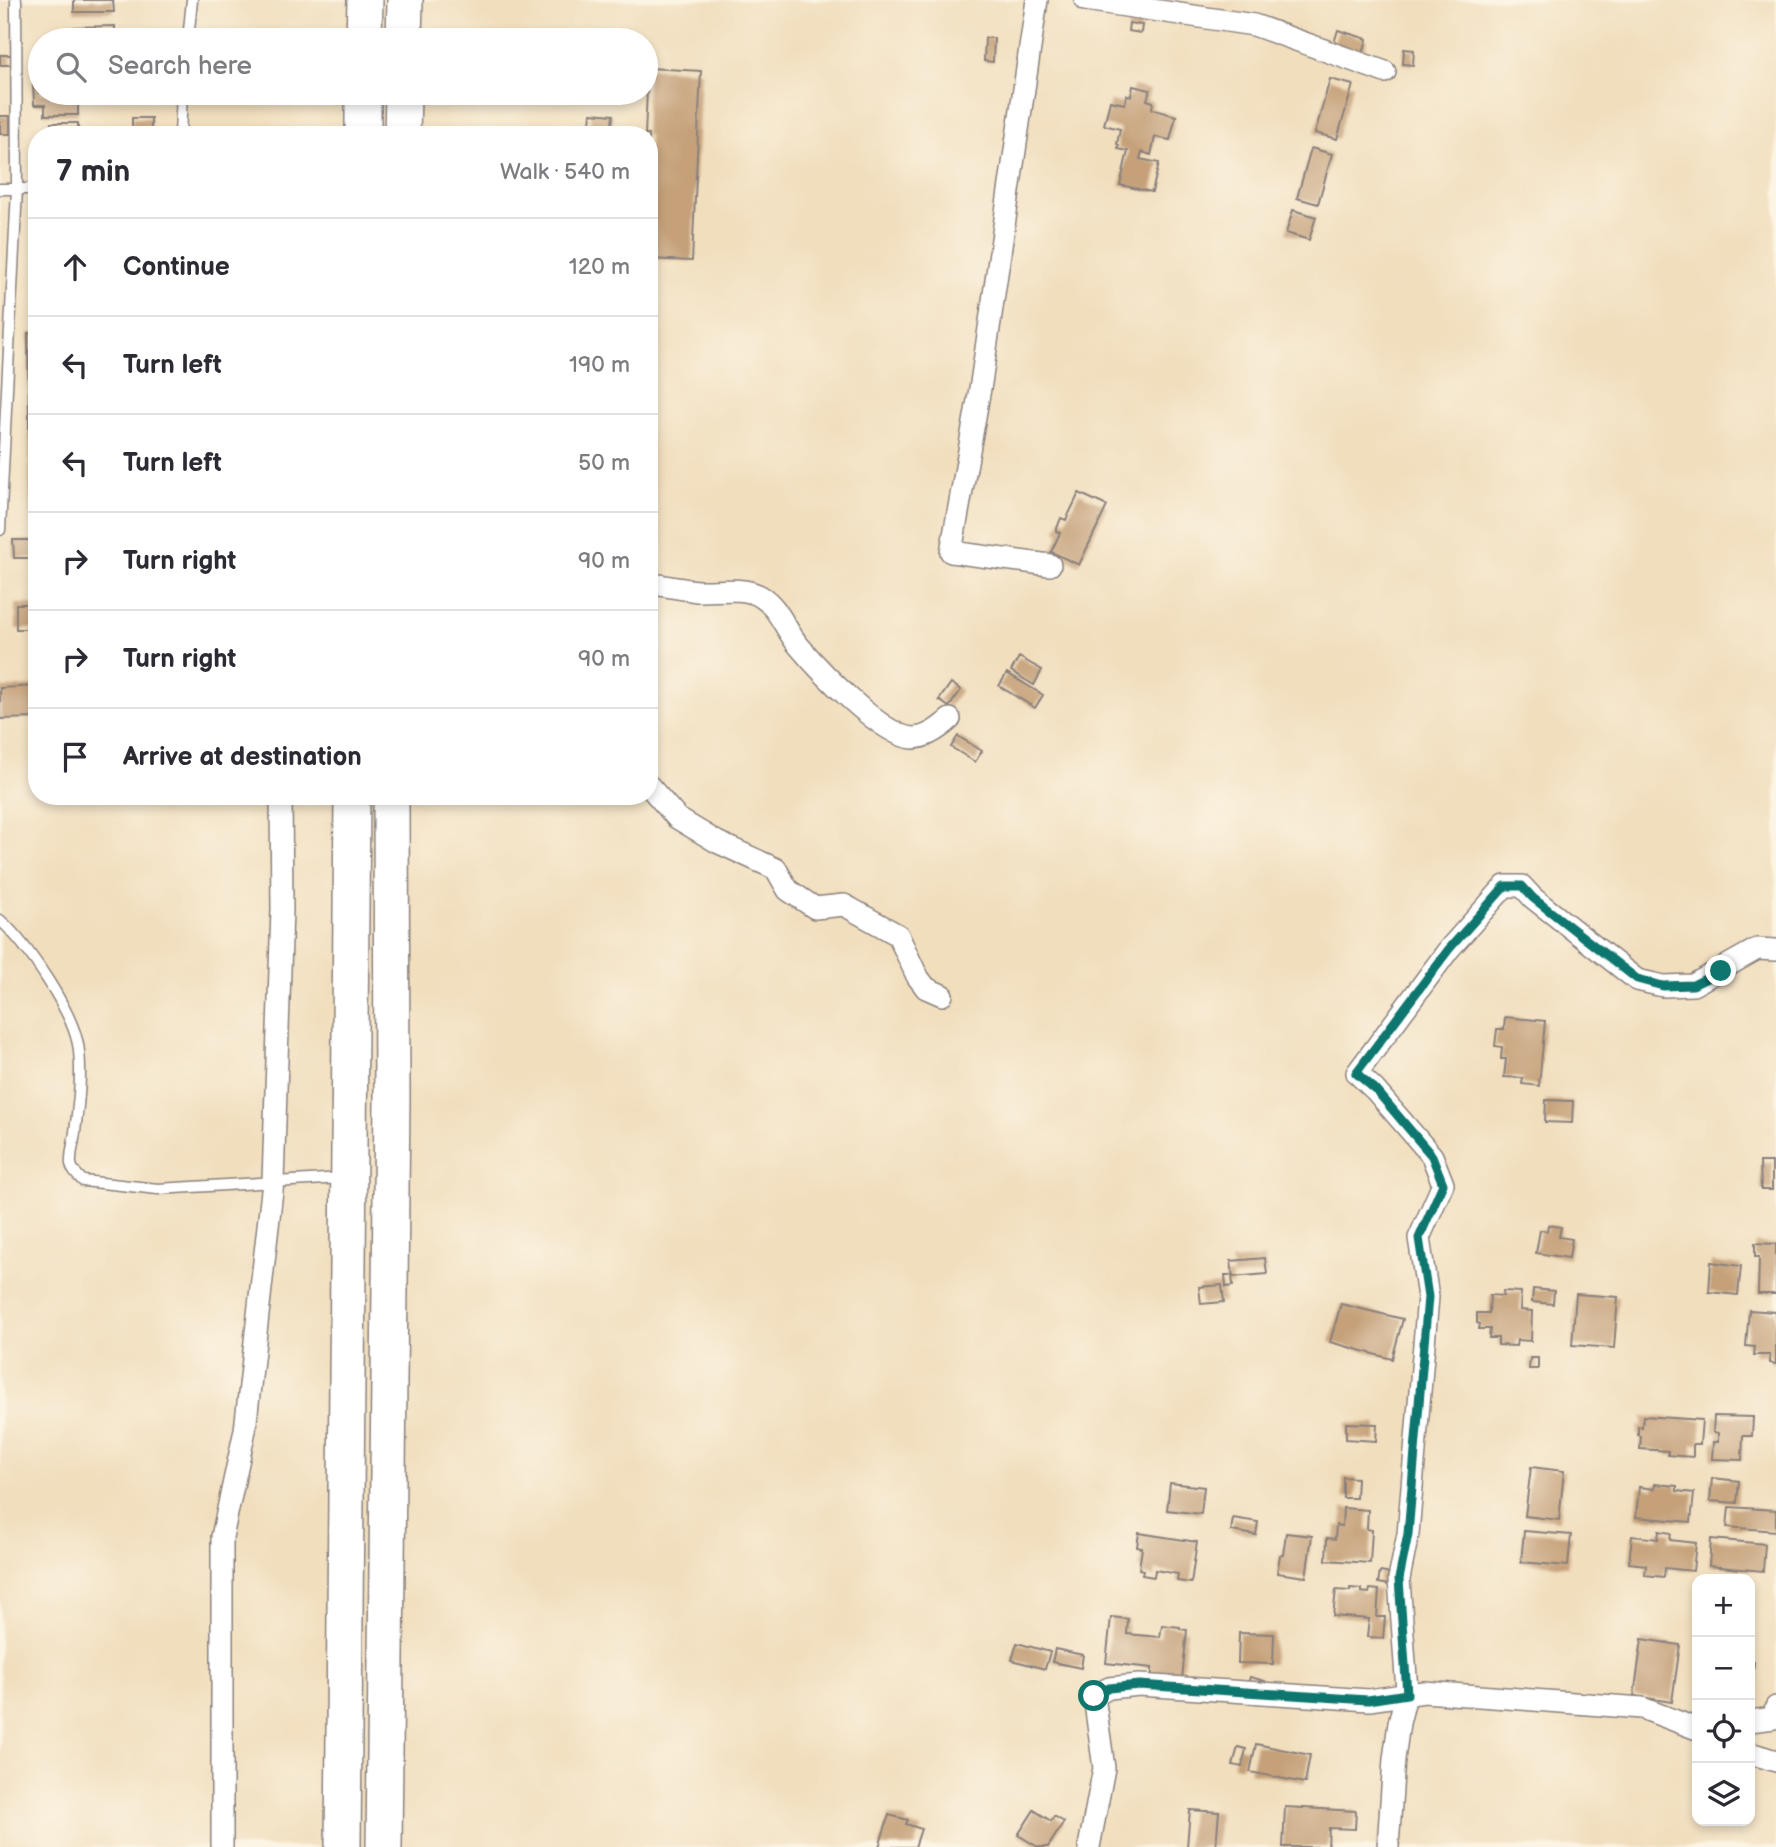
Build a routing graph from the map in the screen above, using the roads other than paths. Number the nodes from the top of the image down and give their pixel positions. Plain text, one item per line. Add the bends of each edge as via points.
1 (16, 0) edge
2 (192, 0) edge
3 (365, 0) edge
4 (405, 0) edge
5 (1037, 0) edge
6 (1084, 0) edge
7 (189, 28) edge
8 (364, 28) edge
9 (404, 28) edge
10 (1385, 72) dead end
11 (181, 105) edge
12 (363, 105) edge
13 (403, 105) edge
14 (180, 126) edge
15 (363, 126) edge
16 (402, 126) edge
17 (0, 189) edge
18 (17, 189) junction
19 (28, 189) edge
20 (3, 402) edge
21 (0, 530) edge
22 (1050, 565) dead end
23 (658, 584) edge
24 (950, 719) dead end
25 (658, 796) edge
26 (281, 805) edge
27 (352, 805) edge
28 (391, 805) edge
29 (0, 920) edge
30 (1776, 950) edge
31 (943, 995) dead end
32 (349, 1178) junction
33 (273, 1182) junction
34 (1407, 1694) junction
35 (1776, 1707) edge
36 (1755, 1720) edge
37 (1692, 1726) edge
38 (1755, 1755) edge
39 (1776, 1761) edge
40 (222, 1847) edge
41 (343, 1847) edge
42 (384, 1847) edge
43 (1089, 1847) edge
44 (1388, 1847) edge

1 - 18 lane
2 - 7 lane
3 - 8 highway
4 - 9 highway
5 - 22 street via 981,383 951,551
6 - 10 street via 1254,25
11 - 14 lane
12 - 15 highway
13 - 16 highway
17 - 18 lane
18 - 19 lane
18 - 20 lane
20 - 21 lane
23 - 24 street via 758,595 773,606 797,645 862,709 896,734 915,738 937,731
25 - 31 street via 677,818 776,869 789,890 815,908 844,905 898,935 916,976 926,988
26 - 33 street
27 - 32 highway
28 - 42 highway
29 - 33 lane via 14,932 52,987 75,1032 79,1051 71,1164 83,1181 158,1189
30 - 34 street via 1757,949 1693,985 1663,986 1637,979 1522,886 1505,886 1449,949 1356,1073 1432,1156 1443,1184 1419,1238 1428,1297 1408,1534 1399,1579
32 - 33 lane
32 - 41 highway
33 - 40 street via 245,1430 222,1537
34 - 37 street via 1642,1708
34 - 43 street via 1368,1700 1139,1685 1109,1688 1094,1696 1104,1768
34 - 44 street via 1394,1759
35 - 36 street via 1774,1718
38 - 39 street

